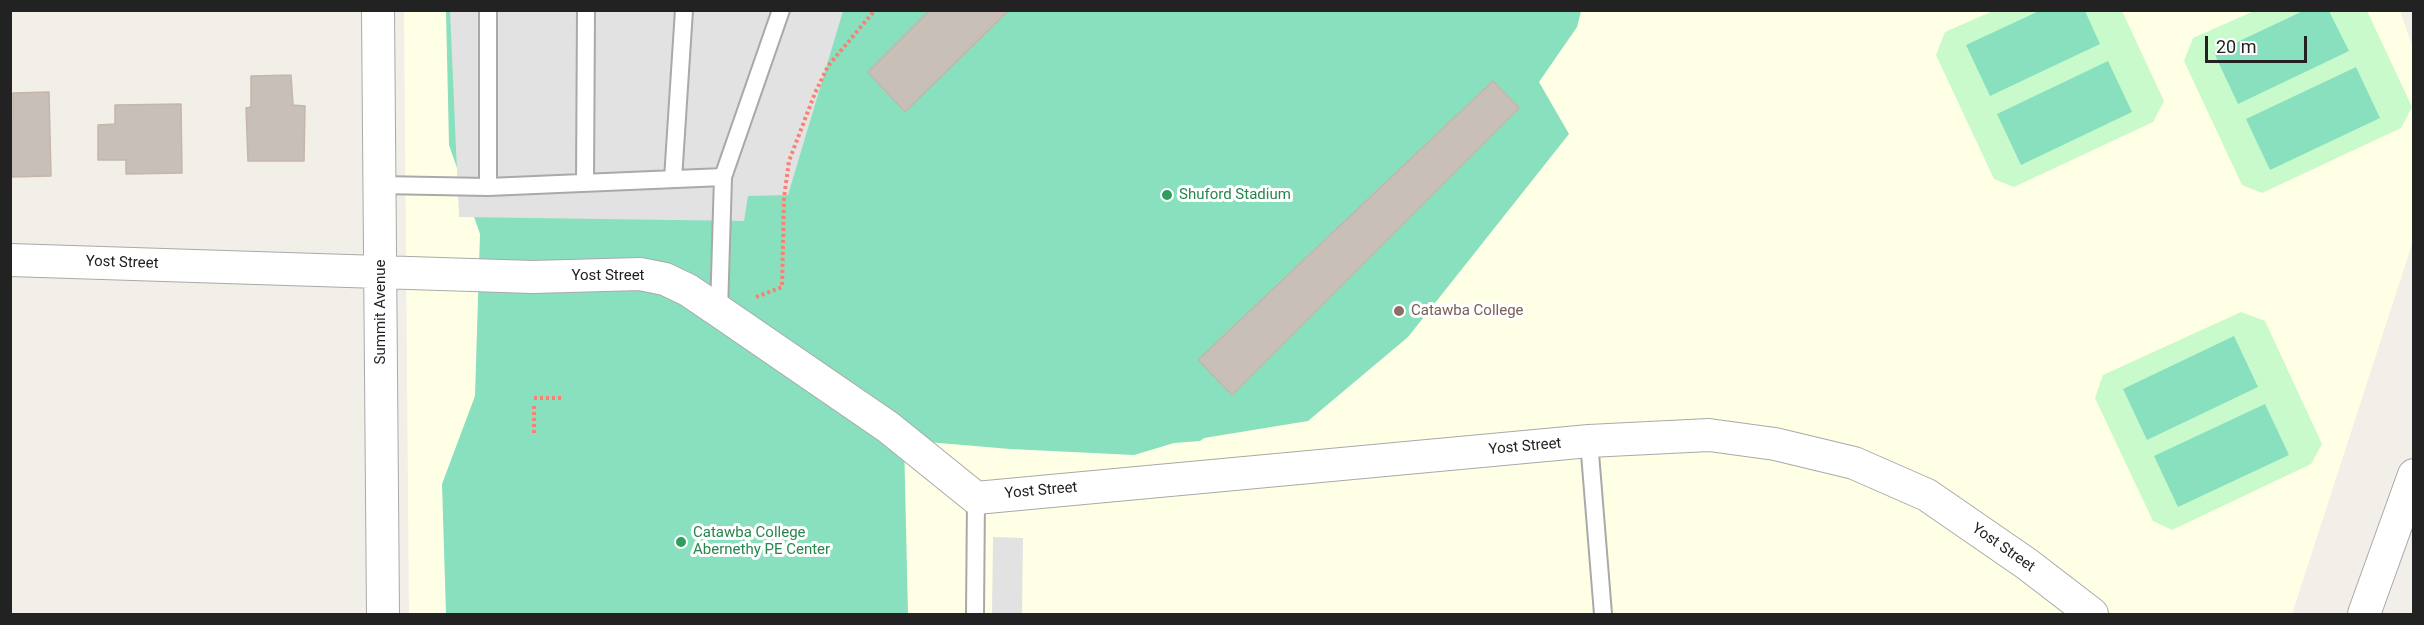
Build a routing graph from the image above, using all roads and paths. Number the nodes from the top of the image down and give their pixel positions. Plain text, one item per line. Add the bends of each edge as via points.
1 (378, 10) edge
2 (488, 10) edge
3 (586, 10) edge
4 (684, 10) edge
5 (781, 10) edge
6 (875, 10) edge
7 (723, 177) junction
8 (673, 179) junction
9 (585, 183) junction
10 (380, 185) junction
11 (488, 187) junction
12 (10, 260) edge
13 (381, 272) junction
14 (719, 311) junction
15 (534, 398) dead end
16 (563, 398) dead end
17 (534, 406) dead end
18 (534, 435) dead end
19 (1589, 441) junction
20 (2414, 475) edge
21 (976, 498) junction
22 (383, 615) edge
23 (975, 615) edge
24 (1603, 615) edge
25 (2092, 615) edge
26 (2364, 615) edge

1 - 10 street, Summit Avenue
2 - 11 lane
3 - 9 lane
4 - 8 lane
5 - 7 lane
6 - 14 path via 828,66 789,161 782,287
7 - 8 lane
7 - 14 lane
8 - 9 lane
9 - 11 lane
10 - 11 lane
10 - 13 street, Summit Avenue
12 - 13 street, Yost Street
13 - 14 street, Yost Street via 532,277 640,274 665,279
13 - 22 street, Summit Avenue
14 - 21 street, Yost Street via 888,427
15 - 16 path
17 - 18 path
19 - 21 street, Yost Street
19 - 24 lane
19 - 25 street, Yost Street via 1709,435 1776,444 1854,463 1927,495 2027,564
20 - 26 street
21 - 23 lane

